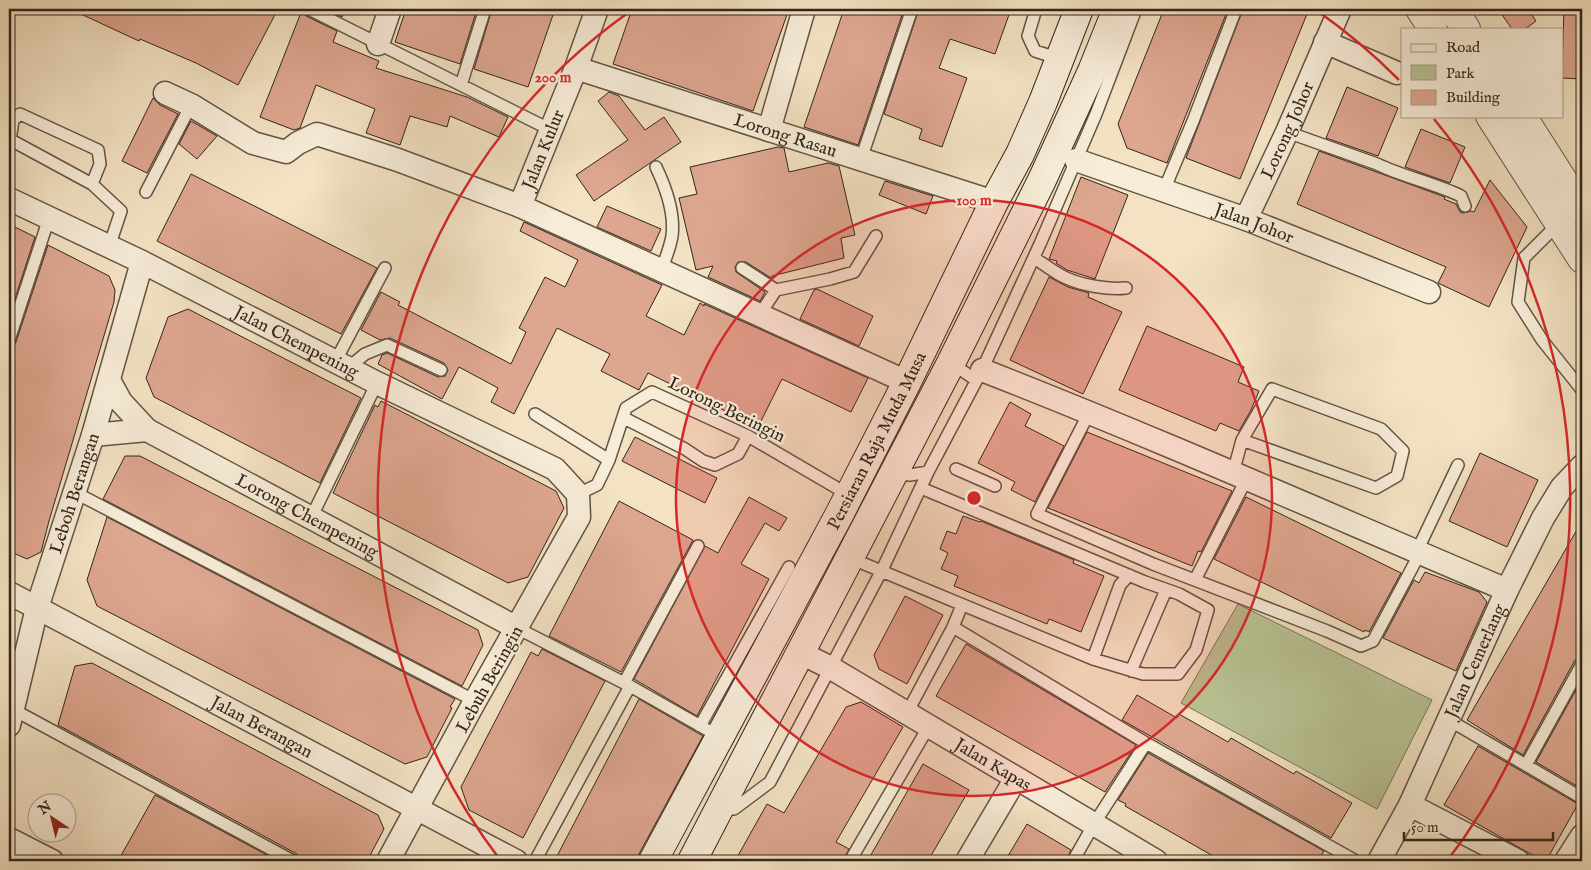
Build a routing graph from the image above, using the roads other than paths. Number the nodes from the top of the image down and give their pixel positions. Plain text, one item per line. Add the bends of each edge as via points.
1 (309, 9) edge
2 (390, 9) edge
3 (485, 9) edge
4 (597, 9) edge
5 (804, 9) edge
6 (912, 9) edge
7 (1036, 9) edge
8 (1079, 9) edge
9 (1117, 9) edge
10 (1136, 9) edge
11 (1236, 9) edge
12 (1340, 9) edge
13 (1420, 9) edge
14 (1454, 9) edge
15 (1432, 28) edge
16 (1465, 28) edge
17 (1326, 42) junction
18 (378, 44) junction
19 (1060, 59) junction
20 (576, 68) junction
21 (1397, 73) dead end
22 (461, 85) junction
23 (165, 93) dead end
24 (191, 105) junction
25 (1492, 118) edge
26 (1523, 118) edge
27 (551, 130) junction
28 (769, 130) junction
29 (1287, 132) junction
30 (9, 140) edge
31 (861, 159) junction
32 (1076, 160) junction
33 (656, 167) dead end
34 (92, 184) junction
35 (1164, 190) junction
36 (146, 192) dead end
37 (9, 199) edge
38 (994, 202) junction
39 (520, 206) junction
40 (1464, 206) dead end
41 (1571, 216) edge
42 (49, 218) junction
43 (1246, 219) junction
44 (876, 236) dead end
45 (109, 247) junction
46 (1034, 258) junction
47 (1582, 259) edge
48 (142, 262) junction
49 (385, 268) dead end
50 (742, 268) dead end
51 (661, 271) junction
52 (1126, 288) dead end
53 (776, 290) junction
54 (1429, 292) dead end
55 (760, 314) junction
56 (9, 340) edge
57 (951, 363) junction
58 (342, 365) junction
59 (440, 370) dead end
60 (979, 375) junction
61 (109, 380) junction
62 (907, 382) junction
63 (377, 383) junction
64 (1582, 390) edge
65 (1089, 413) junction
66 (535, 414) dead end
67 (624, 418) junction
68 (147, 430) junction
69 (93, 434) junction
70 (748, 436) junction
71 (1242, 440) junction
72 (609, 460) junction
73 (1458, 465) dead end
74 (1582, 466) edge
75 (956, 469) dead end
76 (928, 472) junction
77 (892, 474) junction
78 (1240, 475) junction
79 (995, 486) dead end
80 (921, 488) junction
81 (74, 492) junction
82 (578, 494) junction
83 (850, 494) junction
84 (311, 518) junction
85 (698, 546) dead end
86 (1419, 552) junction
87 (850, 558) junction
88 (789, 567) dead end
89 (882, 570) junction
90 (1129, 575) junction
91 (1195, 580) junction
92 (1166, 590) junction
93 (1507, 590) junction
94 (9, 593) edge
95 (962, 605) junction
96 (36, 608) junction
97 (953, 627) junction
98 (517, 628) junction
99 (801, 654) junction
100 (1093, 659) junction
101 (1582, 664) edge
102 (831, 668) junction
103 (1131, 671) junction
104 (627, 684) junction
105 (475, 702) junction
106 (907, 713) junction
107 (11, 717) edge
108 (1449, 720) junction
109 (929, 726) junction
110 (710, 732) junction
111 (1146, 743) junction
112 (1526, 765) junction
113 (1016, 778) junction
114 (1582, 798) edge
115 (1410, 805) junction
116 (719, 809) junction
117 (418, 810) junction
118 (1094, 824) junction
119 (1582, 836) edge
120 (9, 839) edge
121 (52, 861) edge
122 (294, 861) edge
123 (388, 861) edge
124 (516, 861) edge
125 (535, 861) edge
126 (653, 861) edge
127 (692, 861) edge
128 (850, 861) edge
129 (967, 861) edge
130 (1073, 861) edge
131 (1156, 861) edge
132 (1356, 861) edge
133 (1379, 861) edge
134 (1518, 861) edge
135 (1566, 861) edge

1 - 18 lane
2 - 18 street
3 - 22 lane
4 - 20 street, Jalan Kulur
5 - 28 street
6 - 31 lane
7 - 19 lane via 1028,36 1035,51
8 - 19 main road, Persiaran Raja Muda Musa
9 - 57 main road, Persiaran Raja Muda Musa via 1042,180
10 - 32 lane
11 - 35 lane
12 - 17 street, Lorong Johor
13 - 15 main road
14 - 16 main road
17 - 21 street
17 - 29 street, Lorong Johor
18 - 22 lane
19 - 38 main road, Persiaran Raja Muda Musa via 1020,154
20 - 27 street, Jalan Kulur
20 - 28 street, Lorong Rasau
22 - 27 lane
23 - 24 street
24 - 36 lane
24 - 39 street via 253,143 286,152 317,134 398,160
25 - 41 main road
26 - 41 main road
27 - 39 street, Jalan Kulur
28 - 31 street, Lorong Rasau
29 - 40 lane via 1449,190 1461,196
29 - 43 street, Lorong Johor
30 - 34 lane
30 - 34 lane via 13,120 20,114 98,150 100,164
31 - 38 street, Lorong Rasau
32 - 35 street, Jalan Johor
32 - 46 lane
33 - 51 lane via 671,214 672,236
34 - 45 lane via 122,211
35 - 43 street, Jalan Johor
37 - 42 street, Jalan Chempening
38 - 62 main road, Persiaran Raja Muda Musa
39 - 51 street
41 - 47 main road
41 - 64 lane via 1524,258 1518,302 1542,340
42 - 45 street, Jalan Chempening
42 - 56 lane
43 - 54 street, Jalan Johor
44 - 53 lane via 854,272
45 - 48 street, Jalan Chempening
46 - 52 lane via 1065,277 1115,290
46 - 60 lane
48 - 58 street, Jalan Chempening
48 - 61 street, Leboh Berangan
49 - 58 lane
50 - 53 lane
51 - 55 street
53 - 55 lane
55 - 62 street
57 - 60 lane
57 - 77 main road, Persiaran Raja Muda Musa
58 - 59 lane via 387,345
58 - 63 street, Jalan Chempening
60 - 65 street
60 - 76 lane
61 - 68 street via 121,402
61 - 69 street, Leboh Berangan
62 - 83 main road, Persiaran Raja Muda Musa
63 - 82 street, Jalan Chempening via 555,469
63 - 84 lane
65 - 78 street
65 - 91 lane via 1037,514
66 - 72 lane
67 - 70 lane, Lorong Beringin via 626,408 652,392
67 - 70 lane via 702,461 715,464 738,454
67 - 72 lane, Lorong Beringin
68 - 69 street
68 - 84 street, Lorong Chempening
69 - 81 street, Leboh Berangan
70 - 83 lane, Lorong Beringin
71 - 71 lane via 1376,488 1397,476 1403,451 1381,429 1272,389
71 - 78 lane
72 - 82 lane, Lorong Beringin via 597,485
73 - 86 lane
74 - 93 street, Jalan Cemerlang via 1562,487
75 - 79 lane
76 - 77 lane
76 - 80 lane
77 - 87 main road, Persiaran Raja Muda Musa
78 - 86 street
78 - 91 lane
80 - 89 lane
80 - 90 lane
81 - 96 street, Leboh Berangan
81 - 105 lane
82 - 98 street, Lebuh Beringin via 579,517
83 - 110 main road, Persiaran Raja Muda Musa
84 - 98 street, Lorong Chempening
85 - 104 lane
86 - 91 lane via 1373,641 1361,646
86 - 93 street
87 - 89 lane
87 - 99 main road, Persiaran Raja Muda Musa
88 - 110 lane
89 - 95 lane
89 - 102 lane
90 - 92 lane
90 - 100 lane via 1120,585
92 - 103 lane
92 - 103 lane via 1208,610 1196,650 1178,674
93 - 108 street, Jalan Cemerlang
94 - 96 street, Jalan Berangan
95 - 97 lane
95 - 100 lane
96 - 107 street, Leboh Berangan
96 - 117 street, Jalan Berangan
97 - 106 lane
97 - 111 lane
98 - 104 lane
98 - 105 street, Lebuh Beringin
99 - 102 street, Jalan Kapas
99 - 116 main road, Persiaran Raja Muda Musa
100 - 103 lane
101 - 112 lane
102 - 106 street, Jalan Kapas
102 - 116 lane via 770,782 734,809
104 - 110 lane
104 - 125 lane
105 - 117 street, Lebuh Beringin
106 - 109 street, Jalan Kapas
107 - 122 lane
108 - 112 lane
108 - 115 street, Jalan Cemerlang
109 - 113 street, Jalan Kapas
109 - 128 lane
110 - 126 main road, Persiaran Raja Muda Musa
111 - 118 lane
111 - 132 lane
112 - 114 lane
113 - 118 street, Jalan Kapas
113 - 129 street
115 - 133 street, Jalan Cemerlang
115 - 134 street
116 - 127 main road, Persiaran Raja Muda Musa
117 - 123 street, Lebuh Beringin
117 - 124 street, Jalan Berangan
118 - 130 lane
118 - 131 street, Jalan Kapas
119 - 135 street
120 - 121 street

